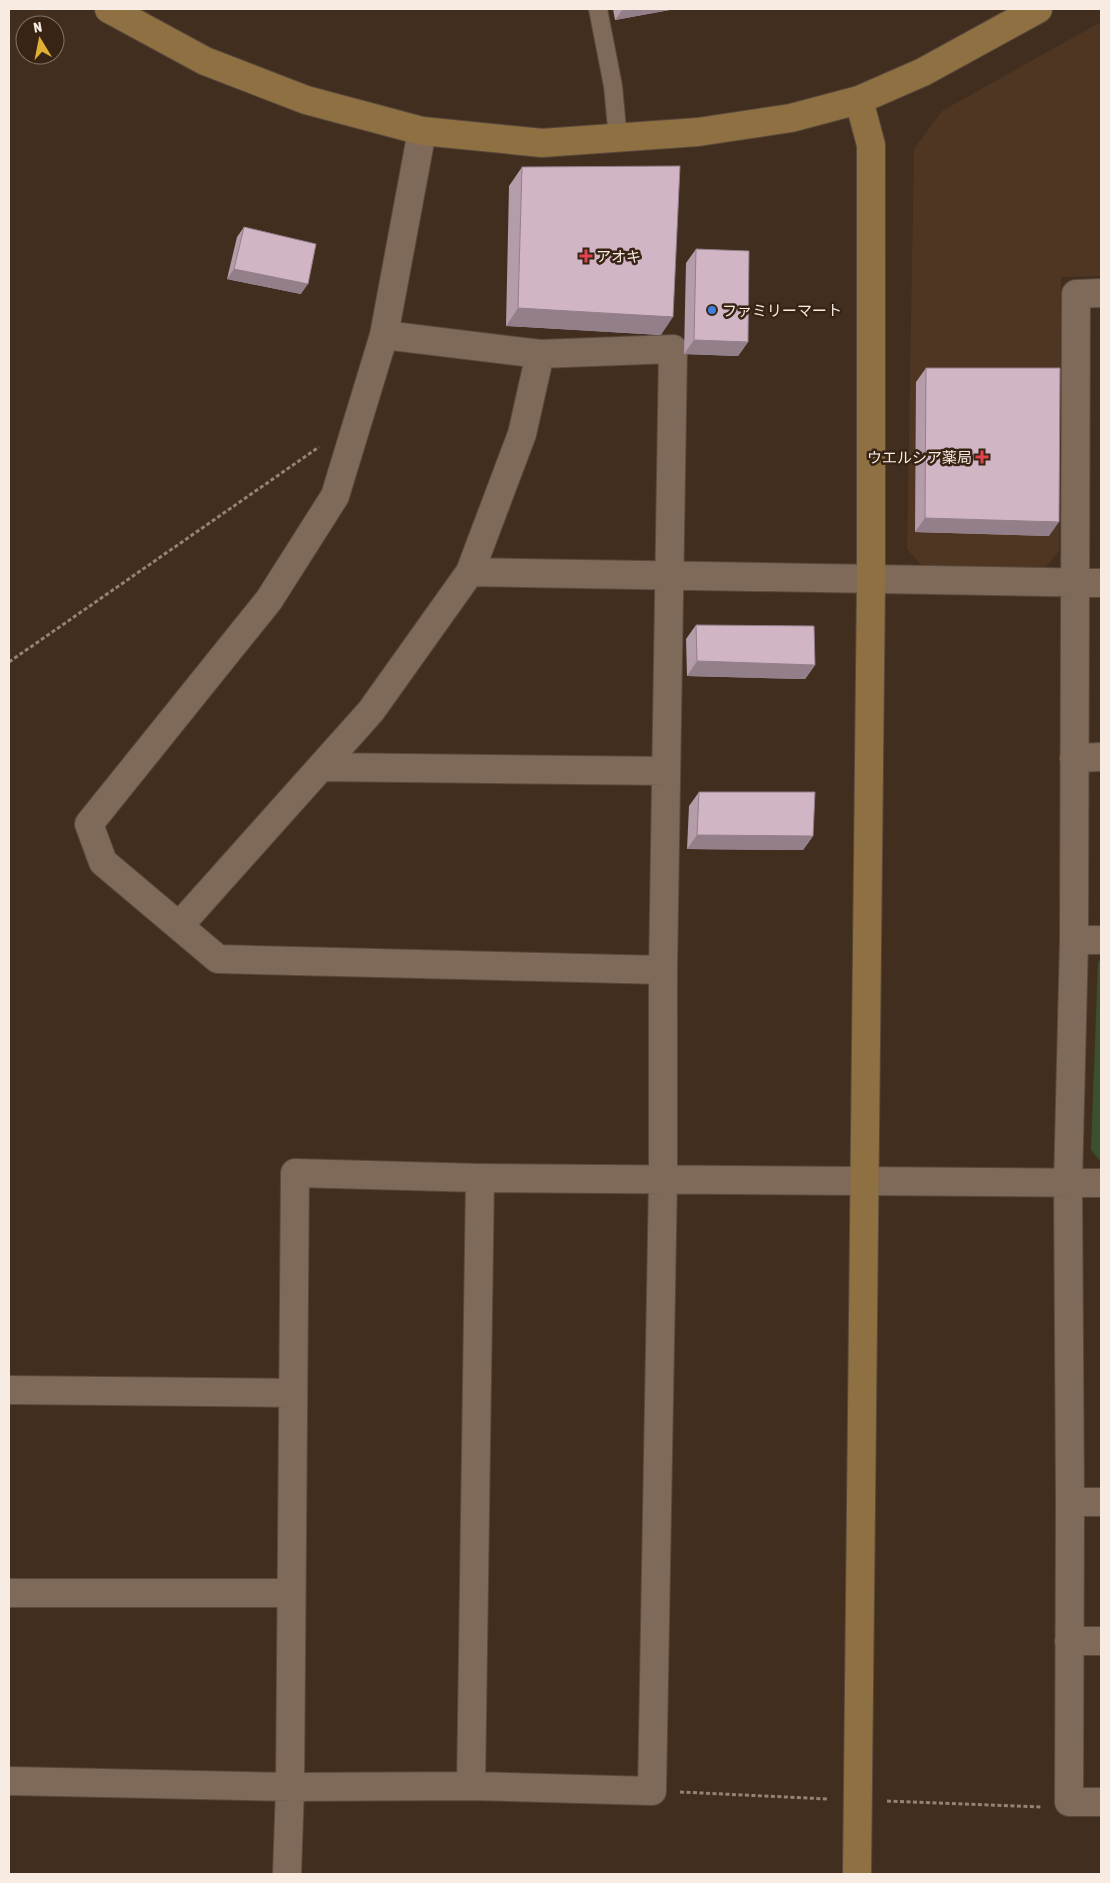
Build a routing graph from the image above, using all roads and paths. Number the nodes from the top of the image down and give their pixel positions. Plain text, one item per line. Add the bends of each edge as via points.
1 (108, 9) edge
2 (598, 9) edge
3 (1038, 9) edge
4 (859, 100) junction
5 (422, 131) junction
6 (618, 139) junction
7 (1101, 293) edge
8 (384, 335) junction
9 (540, 354) junction
10 (324, 444) dead end
11 (470, 572) junction
12 (668, 576) junction
13 (871, 580) junction
14 (1101, 583) edge
15 (1074, 584) junction
16 (9, 662) edge
17 (1101, 757) edge
18 (1074, 758) junction
19 (321, 767) junction
20 (666, 771) junction
21 (178, 926) junction
22 (1074, 940) junction
23 (1101, 940) edge
24 (663, 970) junction
25 (480, 1178) junction
26 (663, 1178) junction
27 (866, 1182) junction
28 (1068, 1183) junction
29 (1101, 1183) edge
30 (9, 1390) edge
31 (293, 1393) junction
32 (1070, 1502) junction
33 (1101, 1502) edge
34 (9, 1592) edge
35 (291, 1593) junction
36 (1069, 1640) junction
37 (1101, 1641) edge
38 (9, 1781) edge
39 (471, 1786) junction
40 (290, 1787) junction
41 (652, 1791) junction
42 (858, 1800) junction
43 (1068, 1802) junction
44 (1101, 1802) edge
45 (287, 1874) edge
46 (857, 1874) edge

1 - 5 street via 223,68 306,100
2 - 6 lane via 613,86
3 - 4 street via 923,72
4 - 6 street via 791,118 698,132
4 - 13 street via 871,146
5 - 6 street via 542,143
5 - 8 street
7 - 15 street via 1076,294
8 - 9 street
8 - 21 street via 335,496 269,600 90,824 103,862
9 - 11 street via 522,434
9 - 12 street via 672,349
10 - 16 path
11 - 12 street
11 - 19 street via 371,710
12 - 13 street
12 - 20 street
13 - 15 street
13 - 27 street
14 - 15 street
15 - 18 street
17 - 18 street
18 - 22 street
19 - 20 street
19 - 21 street
20 - 24 street
21 - 24 street via 218,959
22 - 23 street
22 - 28 street
24 - 26 street
25 - 26 street
25 - 31 street via 295,1174
25 - 39 street
26 - 27 street
26 - 41 street
27 - 28 street
27 - 42 street
28 - 29 street
28 - 32 street
30 - 31 street
31 - 35 street
32 - 33 street
32 - 36 street
34 - 35 street
35 - 40 street
36 - 37 street
36 - 43 street
38 - 40 street
39 - 40 street
39 - 41 street
40 - 45 street
41 - 42 path
42 - 43 path via 1041,1807
42 - 46 street
43 - 44 street

